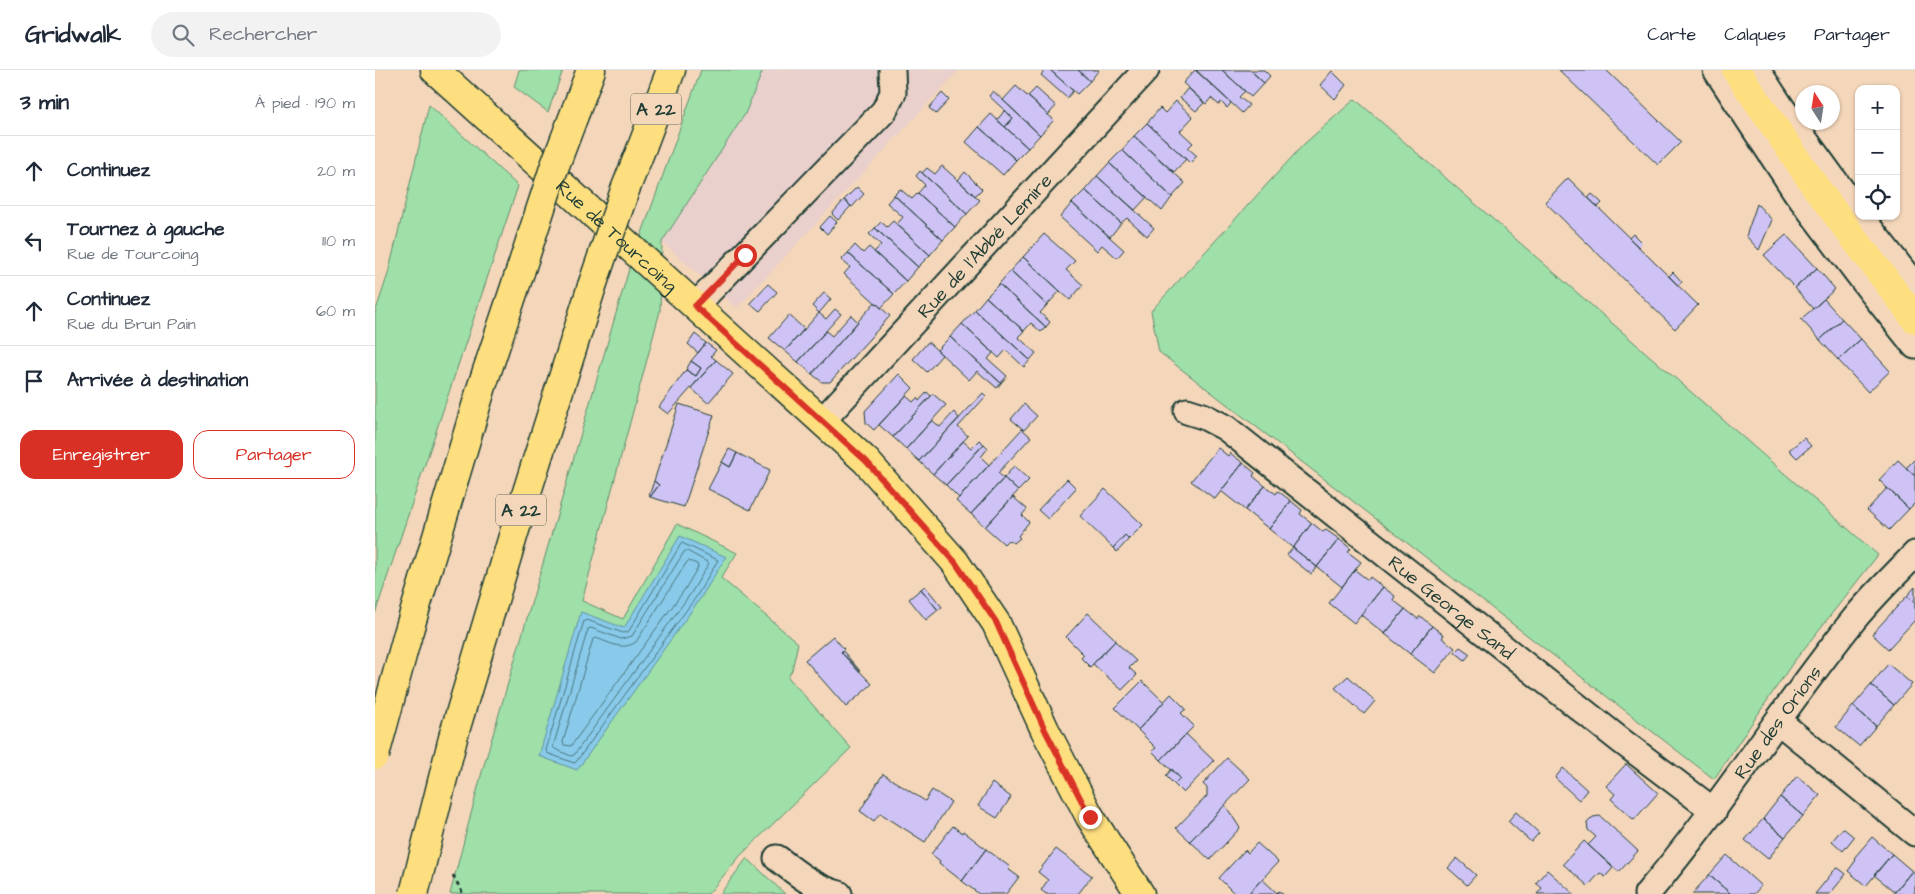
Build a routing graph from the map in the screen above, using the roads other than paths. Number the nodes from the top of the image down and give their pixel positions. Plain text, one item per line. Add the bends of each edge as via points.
1 (435, 70) edge
2 (591, 70) edge
3 (671, 70) edge
4 (892, 70) edge
5 (1146, 70) edge
6 (1716, 70) edge
7 (1736, 70) edge
8 (1757, 70) edge
9 (1855, 209) edge
10 (1863, 220) edge
11 (1915, 286) edge
12 (695, 306) junction
13 (1915, 319) edge
14 (1915, 346) edge
15 (1187, 411) dead end
16 (822, 421) junction
17 (1915, 554) edge
18 (1778, 721) junction
19 (375, 756) edge
20 (1714, 811) junction
21 (1915, 833) edge
22 (777, 858) dead end
23 (414, 894) edge
24 (839, 894) edge
25 (1140, 894) edge
26 (1647, 894) edge

1 - 12 main road, Rue de Tourcoing
2 - 19 main road, bridge via 554,168 481,386
3 - 23 main road, A 22, bridge via 591,286 516,524 454,734
4 - 12 street via 893,93 884,112
5 - 16 street, Rue de l'Abbé Lemire
6 - 14 street via 1796,192
7 - 13 main road via 1817,190
8 - 9 street
10 - 11 street
12 - 16 main road, Rue de Tourcoing
15 - 20 street, Rue George Sand via 1226,428
16 - 25 main road, Rue de Tourcoing via 866,461 955,562 982,601 1090,817
17 - 18 street, Rue des Orions via 1856,617
18 - 20 street, Rue des Orions
18 - 21 street
20 - 26 street, Rue des Orions
22 - 24 street via 803,878

